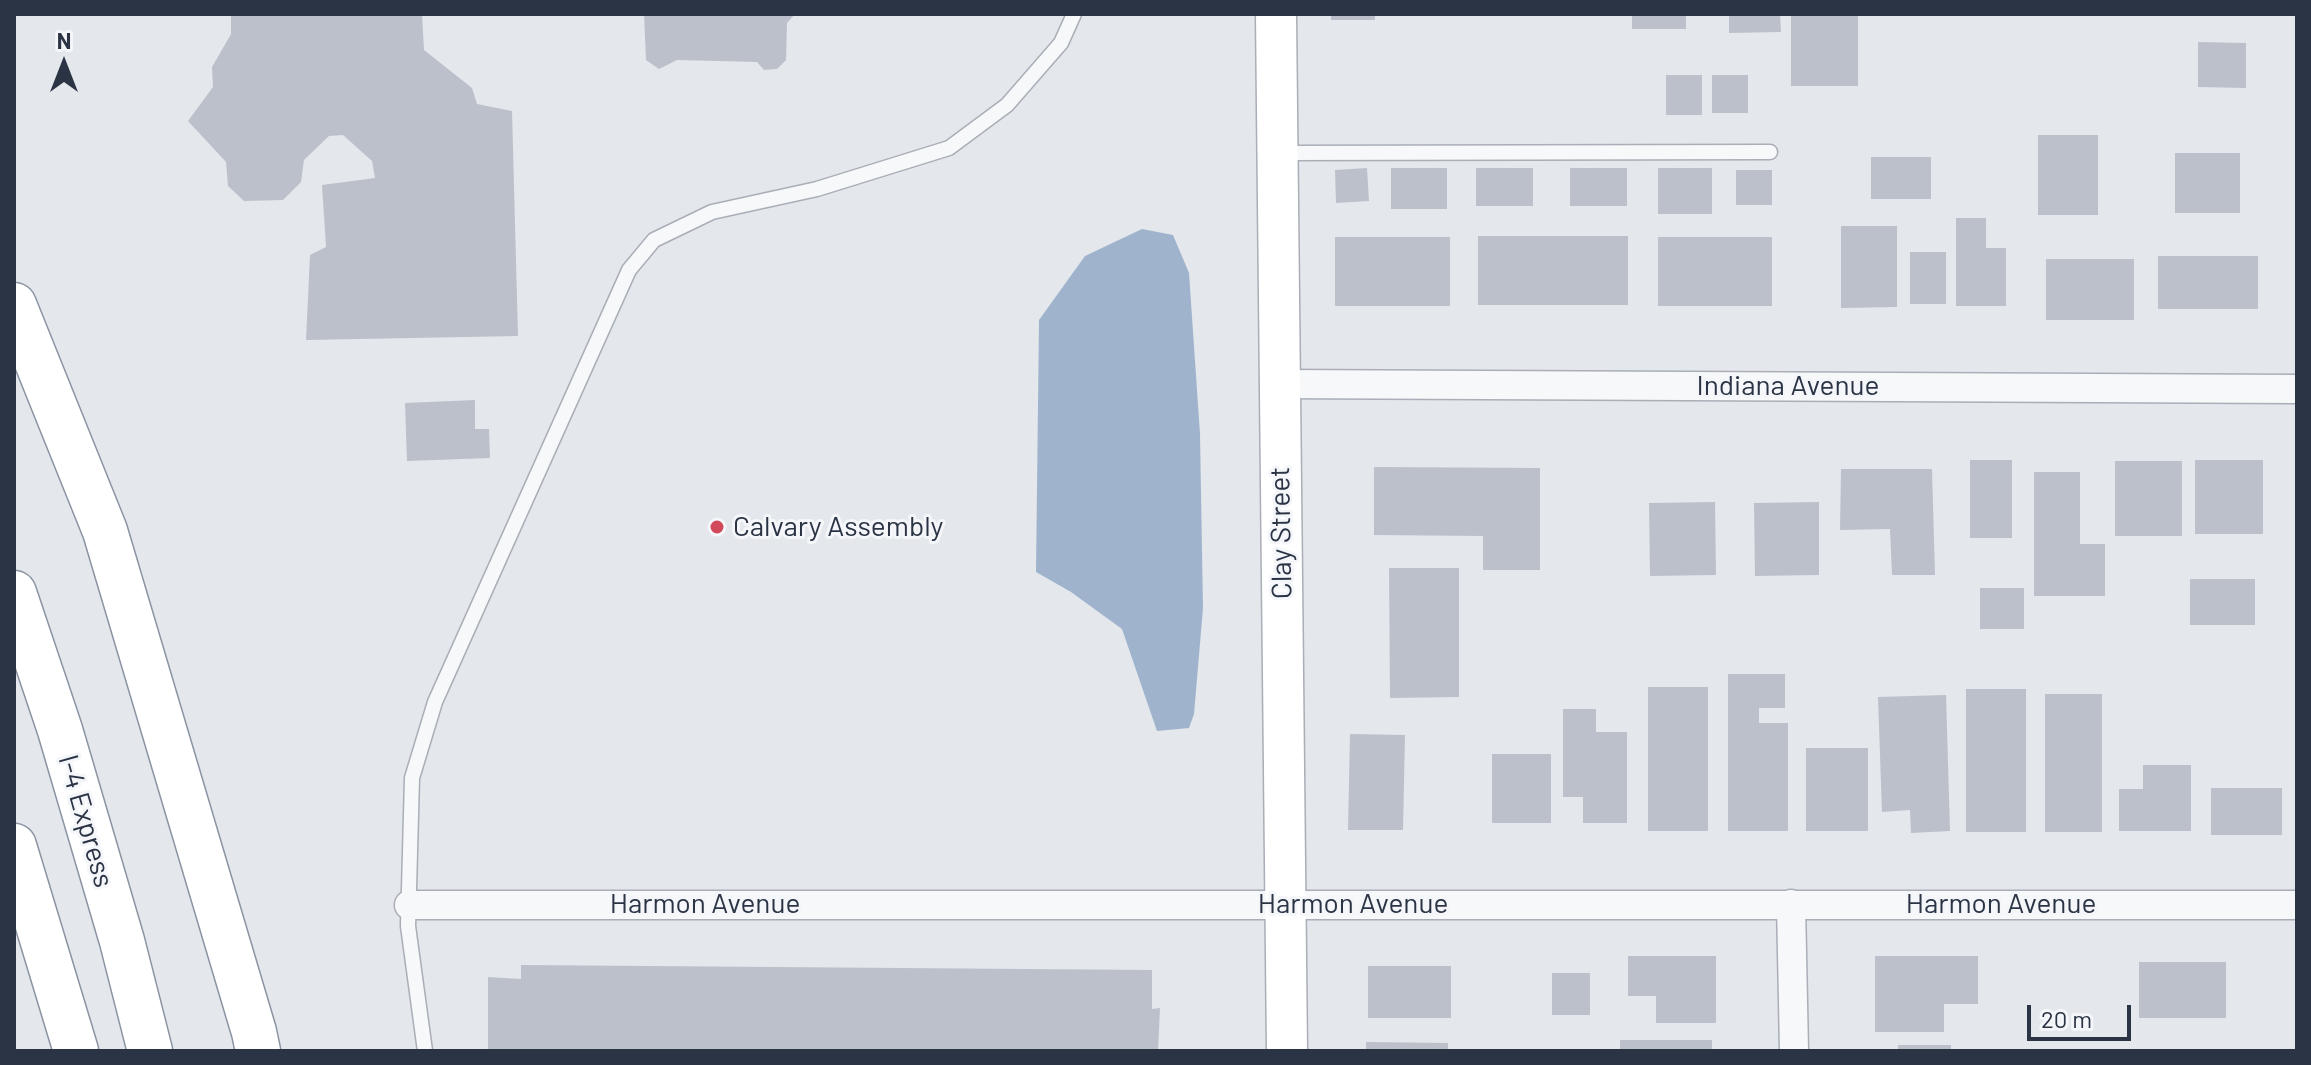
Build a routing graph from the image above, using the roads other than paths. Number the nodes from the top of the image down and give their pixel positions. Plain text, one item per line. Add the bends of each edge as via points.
1 (1074, 14) edge
2 (1276, 14) edge
3 (1770, 152) dead end
4 (1277, 153) junction
5 (14, 305) edge
6 (1279, 384) junction
7 (2297, 389) edge
8 (14, 593) edge
9 (14, 846) edge
10 (1284, 904) junction
11 (1791, 904) junction
12 (409, 905) junction
13 (2297, 905) edge
14 (2297, 915) edge
15 (76, 1051) edge
16 (150, 1051) edge
17 (258, 1051) edge
18 (425, 1051) edge
19 (1287, 1051) edge
20 (1794, 1051) edge

1 - 12 lane via 1061,43 1007,105 949,148 817,189 712,212 654,240 629,270 435,702 412,778
2 - 4 street, Clay Street
3 - 4 lane
4 - 6 street, Clay Street
5 - 17 highway via 105,531
6 - 7 street, Indiana Avenue
6 - 10 street, Clay Street
8 - 16 highway, I-4 Express via 60,730
9 - 15 highway
10 - 11 street, Harmon Avenue
10 - 12 street, Harmon Avenue
10 - 19 street, Clay Street
11 - 13 street, Harmon Avenue
11 - 20 street
12 - 18 lane
13 - 14 street

